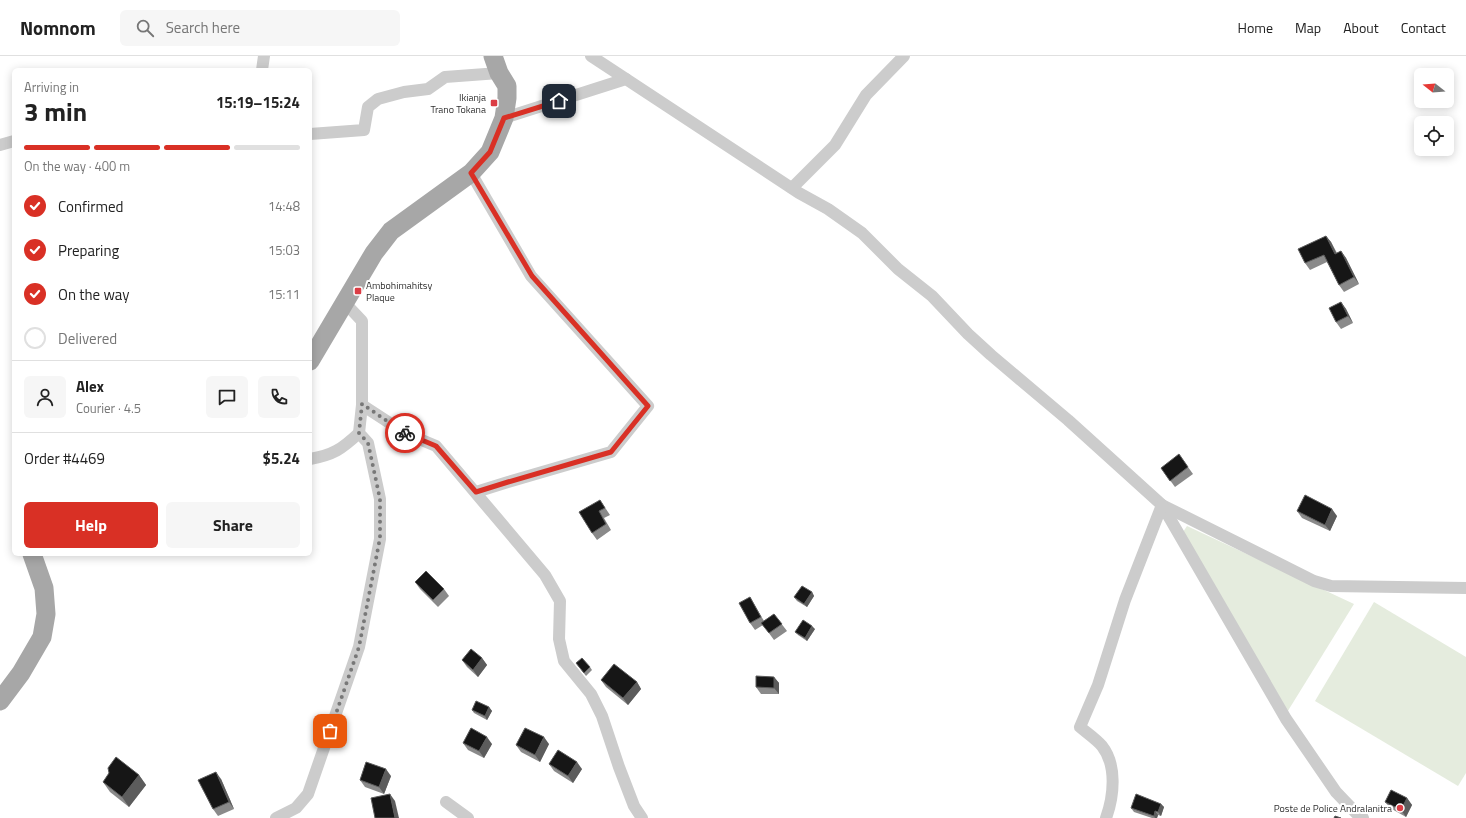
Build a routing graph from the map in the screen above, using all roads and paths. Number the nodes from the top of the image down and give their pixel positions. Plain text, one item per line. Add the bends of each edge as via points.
1 (264, 56) edge
2 (591, 56) edge
3 (904, 56) edge
4 (496, 65) edge
5 (262, 68) edge
6 (626, 79) junction
7 (504, 118) junction
8 (312, 134) edge
9 (12, 142) edge
10 (0, 145) edge
11 (471, 173) junction
12 (792, 188) junction
13 (345, 303) junction
14 (312, 358) edge
15 (362, 404) junction
16 (359, 433) junction
17 (312, 459) edge
18 (476, 492) junction
19 (1162, 505) junction
20 (33, 556) edge
21 (1466, 588) edge
22 (0, 701) edge
23 (446, 802) dead end
24 (276, 818) edge
25 (468, 818) edge
26 (642, 818) edge
27 (1106, 818) edge
28 (1363, 818) edge

1 - 5 street
2 - 6 street
3 - 12 street via 866,95 835,145
4 - 7 main road via 507,86
4 - 8 street via 445,77 428,89 404,92 378,100 368,107 364,130
6 - 7 street
6 - 12 street
7 - 11 main road via 490,152
9 - 10 street
11 - 13 main road via 391,231 374,253
11 - 18 street via 532,276 648,406 611,452
12 - 19 street via 862,233 898,269 932,296 991,355
13 - 14 main road
13 - 15 street via 362,321
15 - 16 street
15 - 18 street via 405,433 436,446
16 - 17 street via 346,445 327,456
16 - 24 street via 368,443 380,499 380,538 359,647 308,794 296,808
18 - 26 street via 545,575 560,601 559,639 564,661 592,694 634,806
19 - 21 street via 1314,581 1331,586
19 - 27 street via 1125,600 1098,685 1080,728 1102,746 1110,765 1113,791
19 - 28 street via 1286,719 1336,792
20 - 22 main road via 44,588 46,614 42,637 21,673
23 - 25 street

